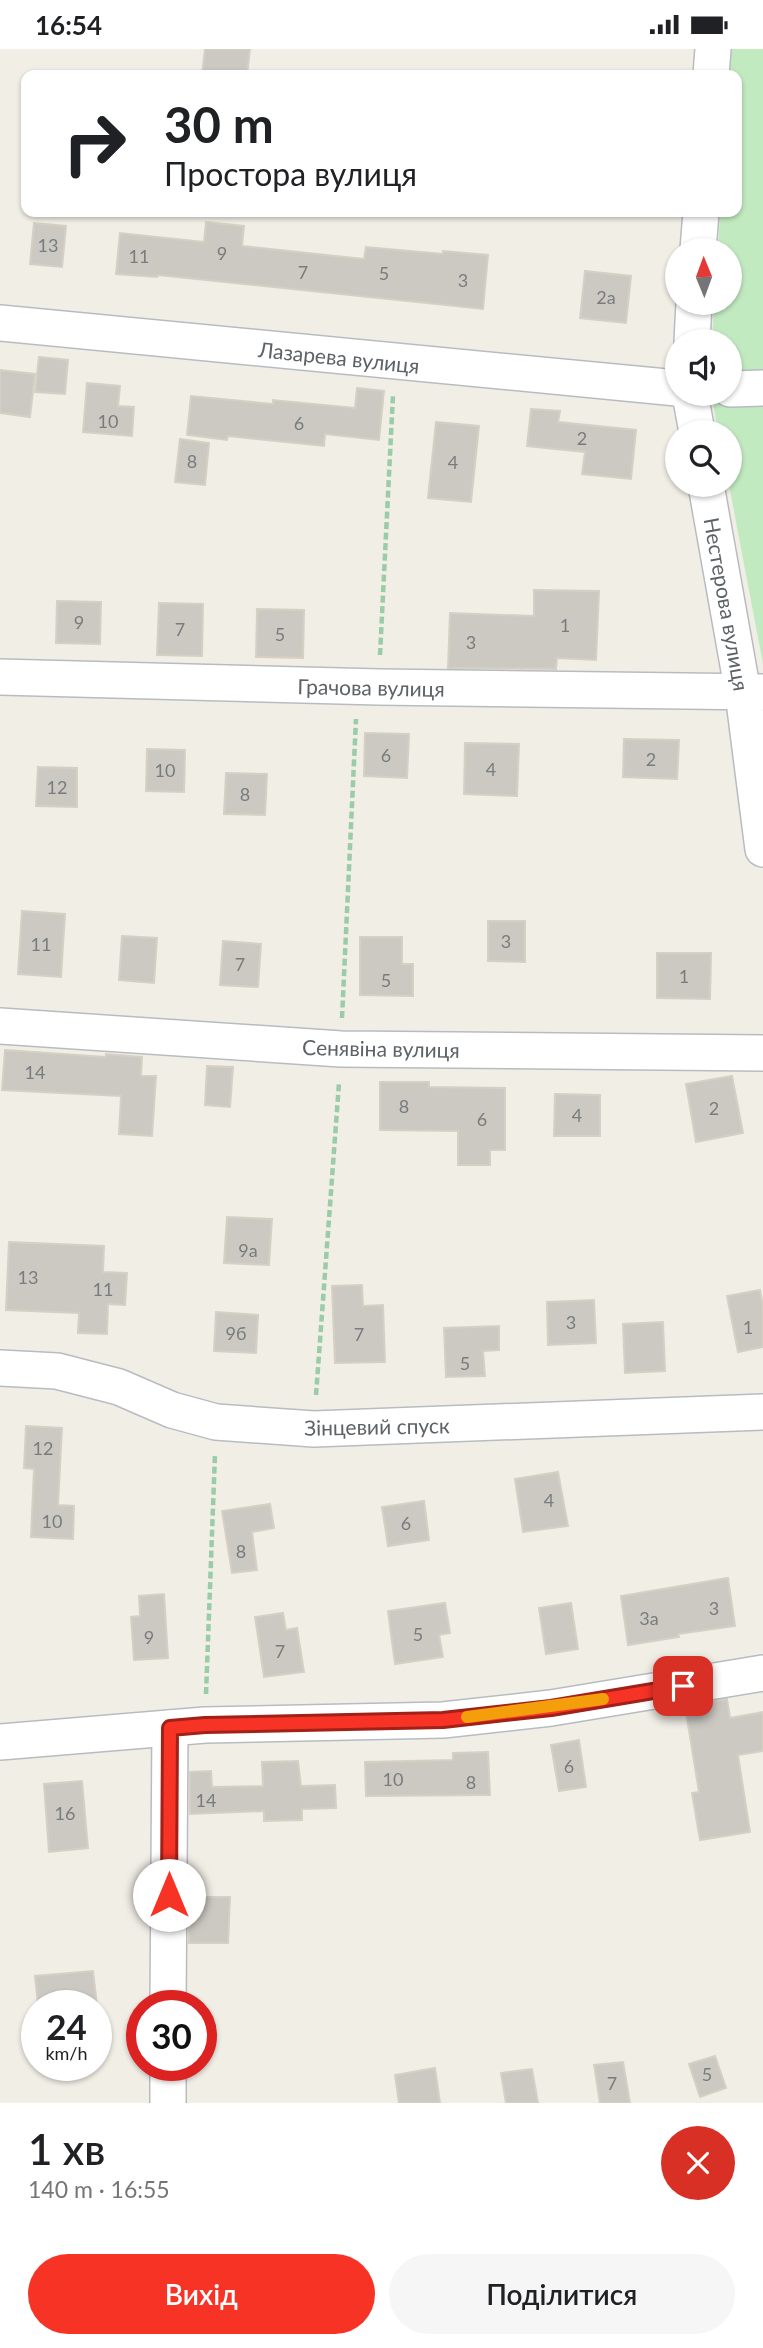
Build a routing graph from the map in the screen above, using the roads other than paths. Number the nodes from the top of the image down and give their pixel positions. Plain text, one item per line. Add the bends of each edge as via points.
1 (713, 49) edge
2 (711, 70) edge
3 (701, 217) edge
4 (699, 238) edge
5 (0, 323) edge
6 (665, 387) edge
7 (763, 388) edge
8 (742, 389) edge
9 (709, 497) edge
10 (0, 677) edge
11 (753, 692) edge
12 (763, 849) edge
13 (0, 1026) edge
14 (763, 1053) edge
15 (0, 1368) edge
16 (763, 1412) edge
17 (763, 1673) edge
18 (170, 1728) junction
19 (0, 1742) edge
20 (168, 1990) edge
21 (168, 2081) edge
22 (168, 2103) edge

1 - 2 street
3 - 4 street
5 - 6 street, Лазарева вулиця
7 - 8 street
9 - 11 street, Нестерова вулиця
10 - 11 street, Грачова вулиця
11 - 12 street, Нестерова вулиця
13 - 14 street, Сенявіна вулиця via 341,1049
15 - 16 street, Зінцевий спуск via 57,1371 119,1387 172,1411 216,1422 314,1429
17 - 18 street via 551,1708 443,1720
18 - 19 street
18 - 20 street
21 - 22 street

